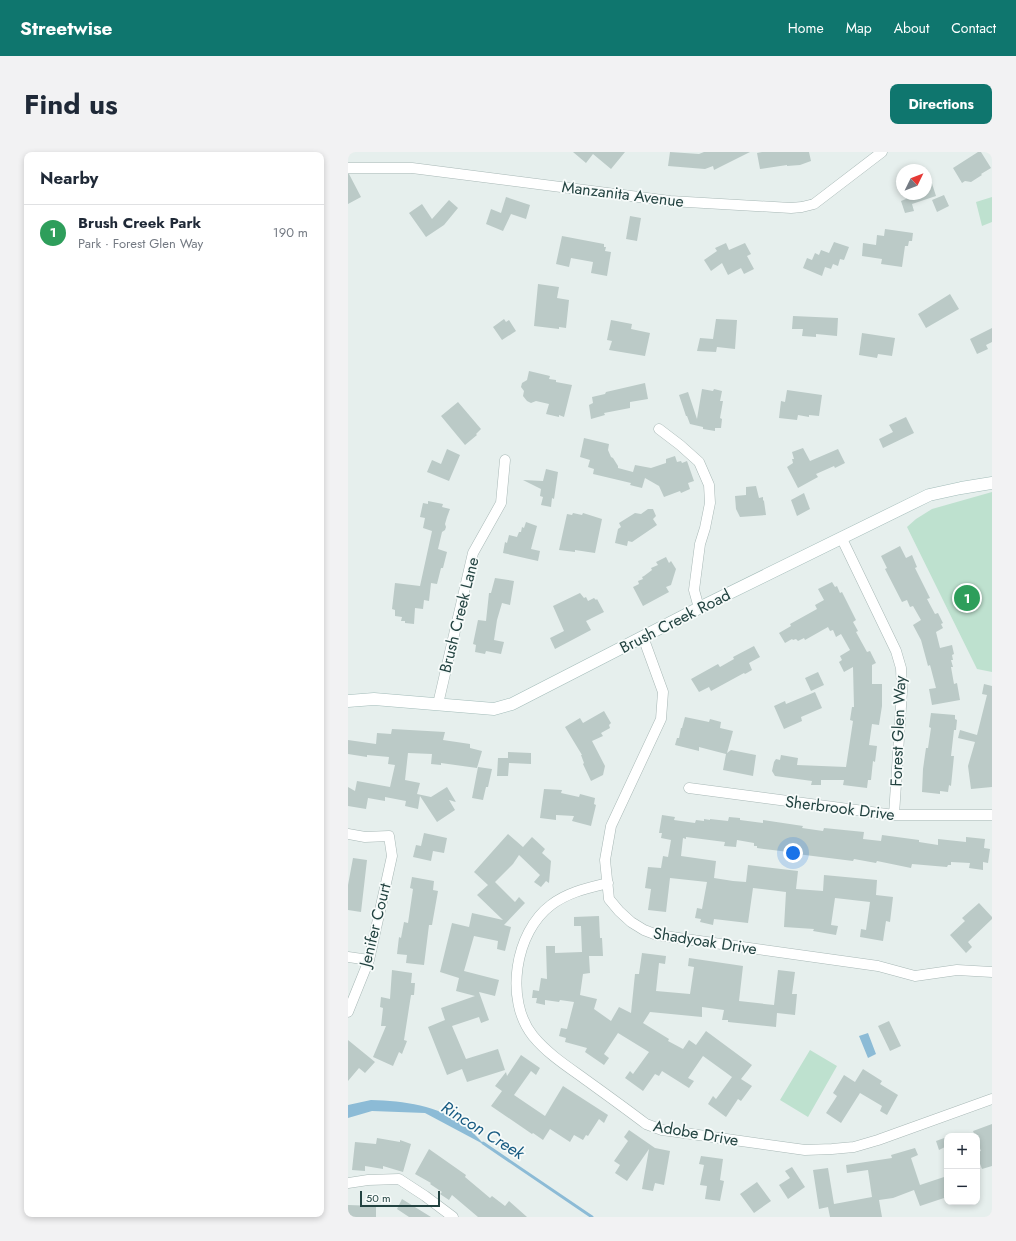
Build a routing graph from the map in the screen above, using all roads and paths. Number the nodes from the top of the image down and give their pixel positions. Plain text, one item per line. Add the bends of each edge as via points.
1 (882, 152) edge
2 (348, 168) edge
3 (659, 429) dead end
4 (506, 460) dead end
5 (992, 483) edge
6 (842, 539) junction
7 (699, 608) junction
8 (643, 637) junction
9 (348, 701) edge
10 (438, 704) junction
11 (689, 788) dead end
12 (992, 814) edge
13 (894, 815) junction
14 (348, 834) edge
15 (608, 883) junction
16 (348, 957) edge
17 (369, 960) junction
18 (992, 972) edge
19 (348, 1012) edge
20 (992, 1099) edge
21 (348, 1183) edge
22 (441, 1213) edge
23 (453, 1217) edge

1 - 2 street, Manzanita Avenue via 814,204 791,208 670,201 412,168
3 - 7 street via 699,462 709,485 710,503 700,544 694,590
4 - 10 street, Brush Creek Lane via 501,503 473,553
5 - 6 street, Brush Creek Road via 929,495
6 - 7 street, Brush Creek Road
6 - 13 street, Forest Glen Way via 896,651 901,668 902,691
7 - 8 street, Brush Creek Road
8 - 10 street, Brush Creek Road via 512,704 494,709
8 - 15 street, Shadyoak Drive via 663,692 661,719 611,826 605,860
9 - 10 street, Brush Creek Road via 374,699
11 - 13 street, Sherbrook Drive
12 - 13 street, Sherbrook Drive
14 - 17 street, Jenifer Court via 365,837 389,836 392,856
15 - 18 street, Shadyoak Drive via 609,899 620,911 631,922 657,935 878,966 915,976 957,970
15 - 20 street, Adobe Drive via 564,896 540,916 526,936 522,949 516,976 518,1006 524,1023 533,1036 553,1056 646,1124 662,1130 805,1150 832,1149 878,1140
16 - 17 street
17 - 19 street, Jenifer Court
21 - 22 street via 399,1179 425,1196
22 - 23 street

